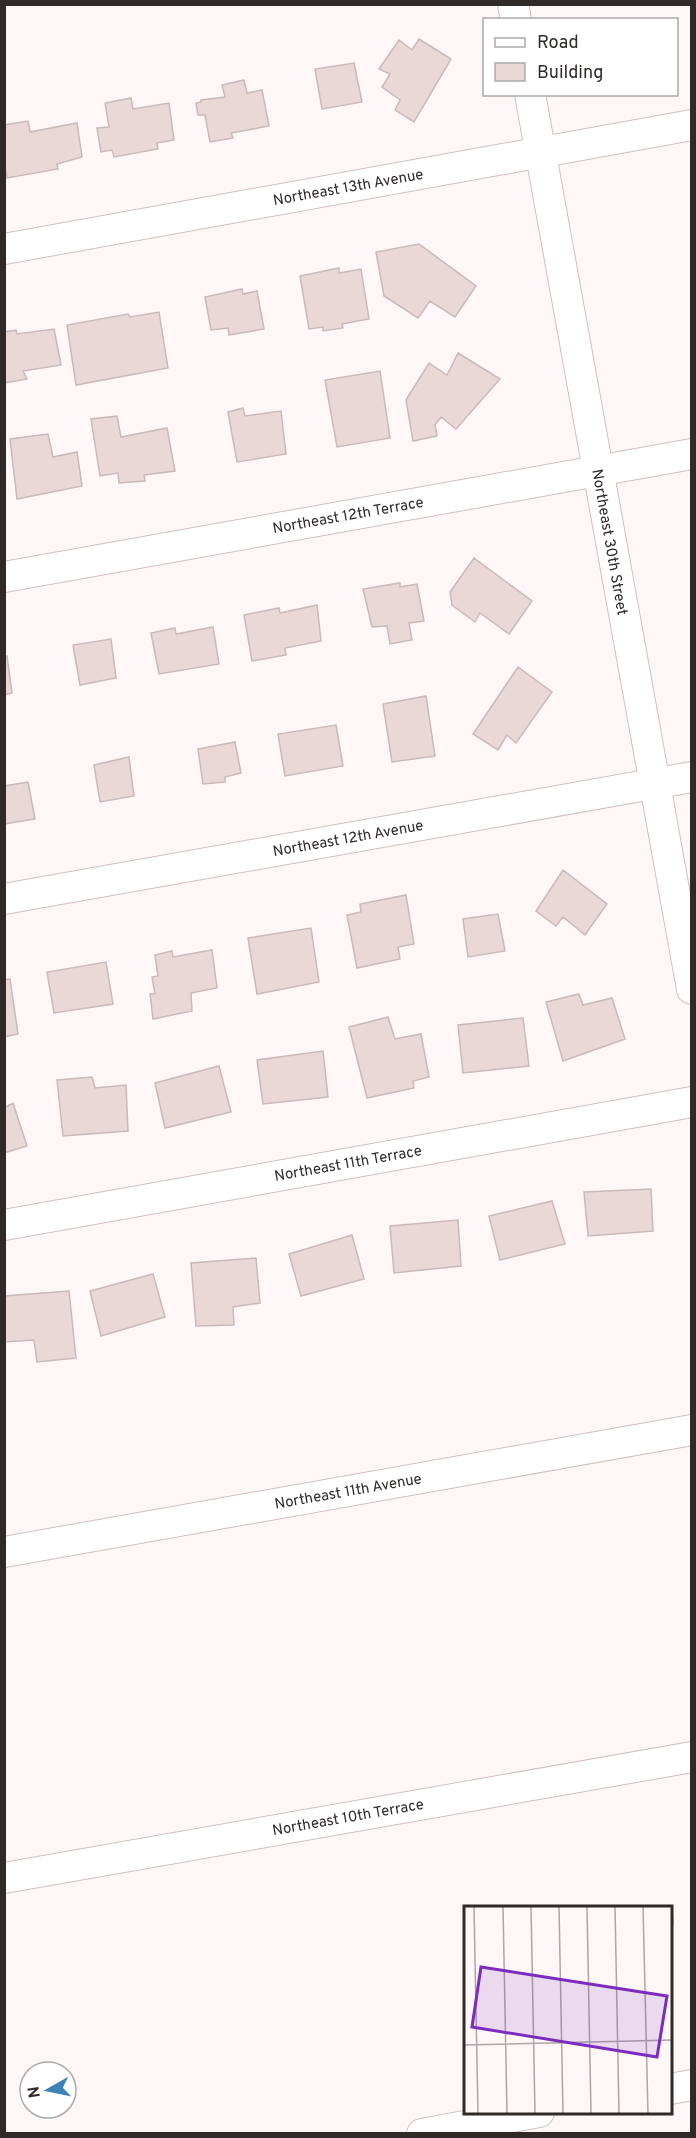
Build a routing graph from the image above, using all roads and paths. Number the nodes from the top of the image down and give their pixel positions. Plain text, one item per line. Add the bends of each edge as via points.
1 (530, 96) edge
2 (692, 125) edge
3 (540, 153) junction
4 (4, 249) edge
5 (692, 454) edge
6 (598, 471) junction
7 (4, 577) edge
8 (692, 777) edge
9 (655, 784) junction
10 (4, 899) edge
11 (692, 989) edge
12 (692, 1101) edge
13 (4, 1225) edge
14 (692, 1430) edge
15 (4, 1552) edge
16 (692, 1757) edge
17 (4, 1878) edge
18 (692, 2085) edge
19 (672, 2089) edge
20 (528, 2114) edge
21 (422, 2133) edge

1 - 3 street, Northeast 30th Street
2 - 3 street, Northeast 13th Avenue
3 - 4 street, Northeast 13th Avenue
3 - 6 street, Northeast 30th Street
5 - 6 street, Northeast 12th Terrace
6 - 7 street, Northeast 12th Terrace
6 - 9 street, Northeast 30th Street
8 - 9 street, Northeast 12th Avenue
9 - 10 street, Northeast 12th Avenue
9 - 11 street, Northeast 30th Street
12 - 13 street, Northeast 11th Terrace
14 - 15 street, Northeast 11th Avenue
16 - 17 street, Northeast 10th Terrace
18 - 19 street
20 - 21 street

